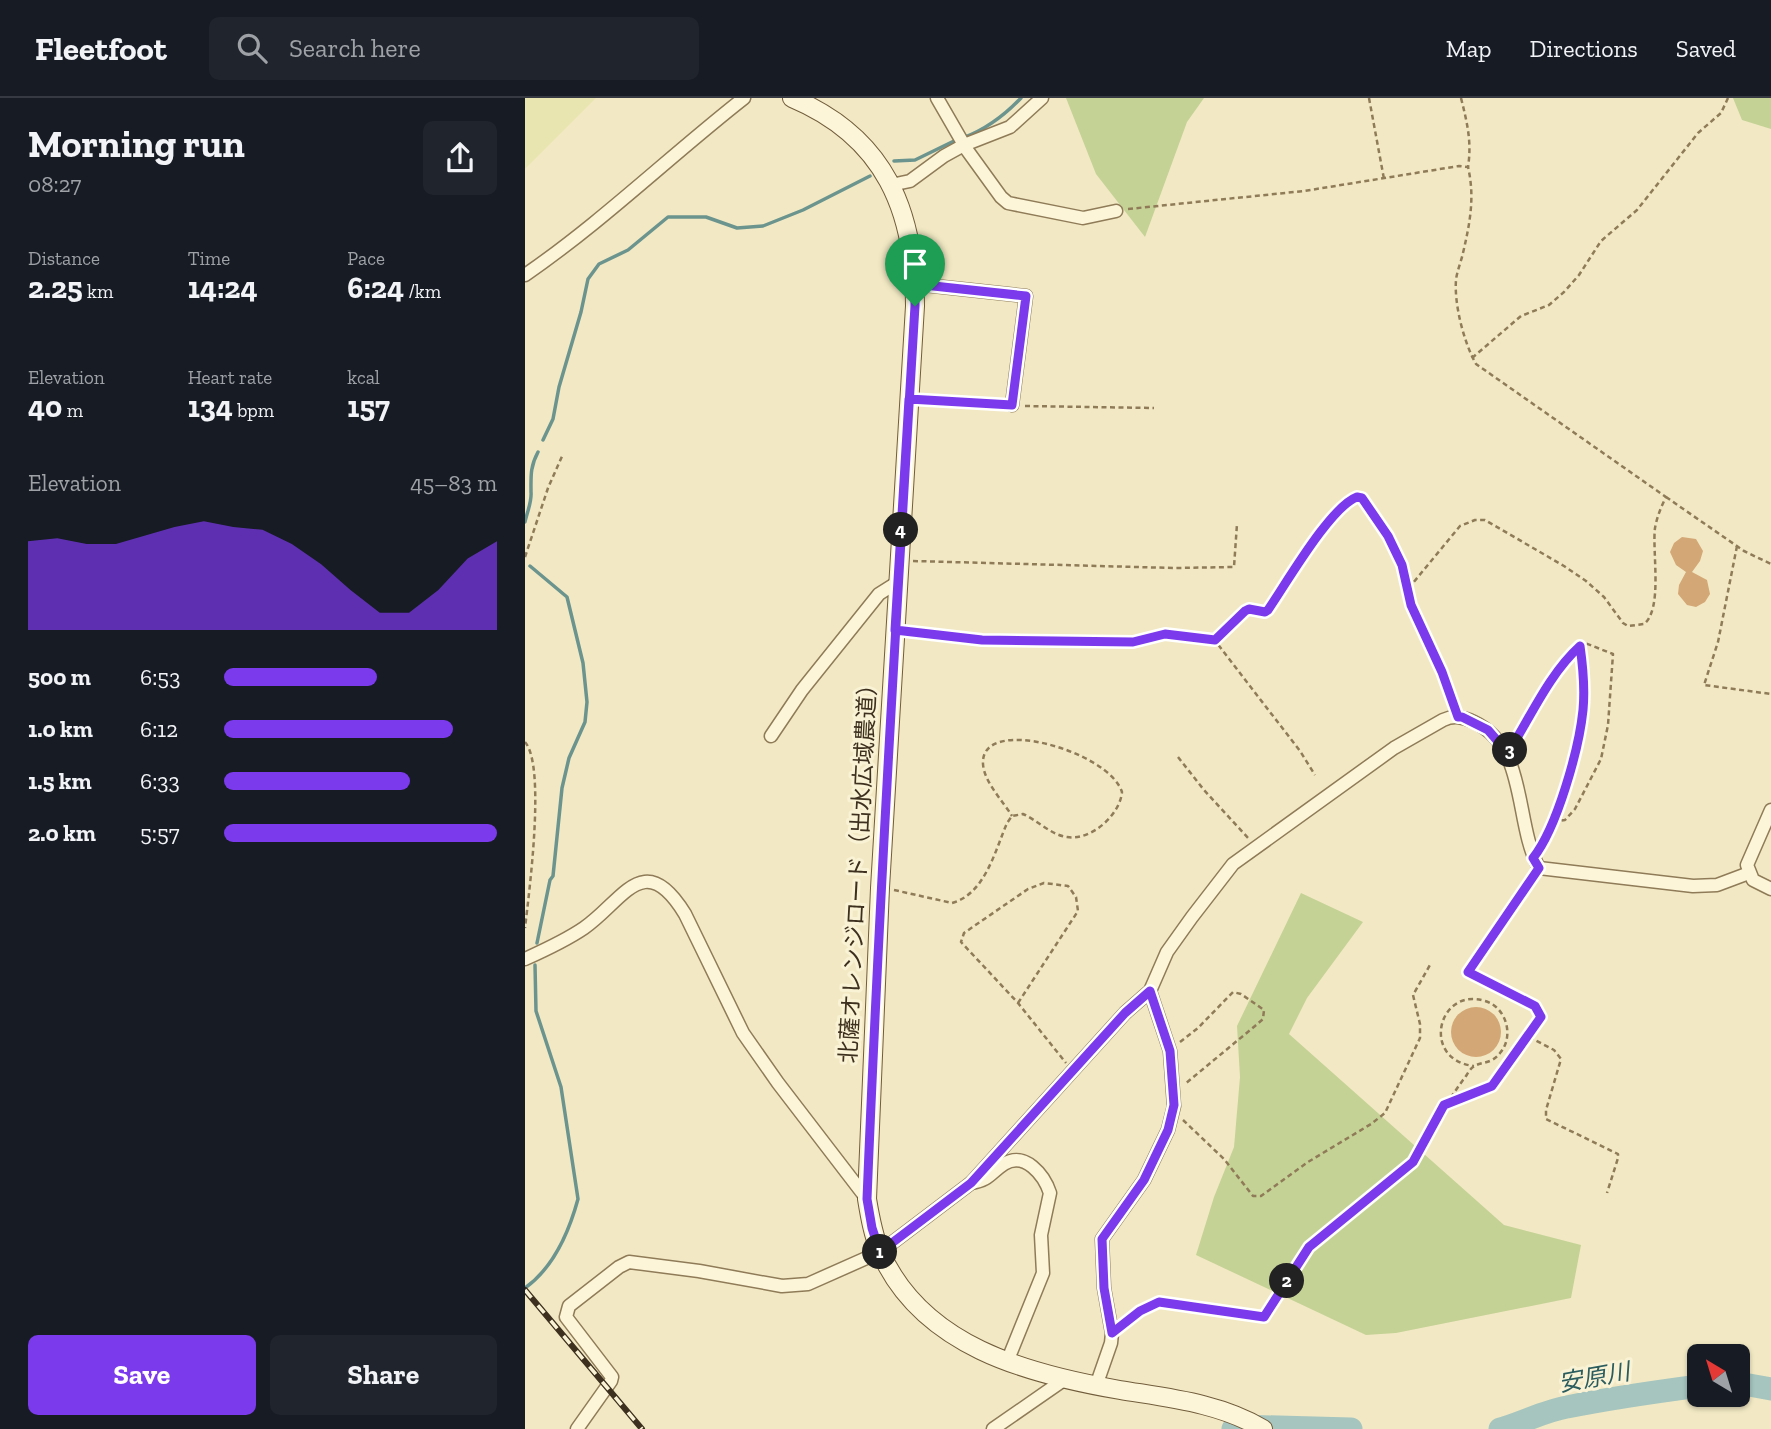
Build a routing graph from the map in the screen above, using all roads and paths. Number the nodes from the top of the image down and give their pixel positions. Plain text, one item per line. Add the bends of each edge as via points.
1 (744, 98) edge
2 (792, 98) edge
3 (937, 98) edge
4 (1042, 98) edge
5 (1369, 98) edge
6 (1461, 98) edge
7 (1728, 98) edge
8 (961, 141) junction
9 (1468, 167) junction
10 (1384, 178) junction
11 (891, 185) junction
12 (1116, 211) joint
13 (525, 275) edge
14 (915, 284) junction
15 (1472, 358) junction
16 (909, 399) junction
17 (1012, 405) junction
18 (1154, 408) dead end
19 (563, 454) dead end
20 (1666, 497) junction
21 (1237, 524) dead end
22 (1737, 546) junction
23 (525, 557) edge
24 (899, 561) junction
25 (1771, 564) edge
26 (898, 582) junction
27 (1408, 589) junction
28 (895, 630) junction
29 (1215, 640) junction
30 (1580, 646) junction
31 (1771, 694) edge
32 (1458, 717) junction
33 (771, 736) dead end
34 (525, 742) edge
35 (1508, 753) junction
36 (1178, 757) dead end
37 (1315, 775) dead end
38 (1771, 810) edge
39 (1012, 816) junction
40 (1553, 822) junction
41 (1256, 846) junction
42 (1536, 863) junction
43 (1749, 873) junction
44 (880, 888) junction
45 (1771, 889) edge
46 (525, 928) edge
47 (525, 959) edge
48 (1430, 965) dead end
49 (1150, 991) junction
50 (1018, 1003) junction
51 (1529, 1037) junction
52 (1170, 1051) junction
53 (1473, 1066) junction
54 (1072, 1071) junction
55 (1174, 1099) junction
56 (1444, 1105) junction
57 (971, 1183) junction
58 (1607, 1193) dead end
59 (867, 1199) junction
60 (880, 1252) junction
61 (1112, 1333) junction
62 (1007, 1362) junction
63 (1065, 1379) junction
64 (1097, 1386) junction
65 (577, 1429) edge
66 (993, 1429) edge
67 (1263, 1429) edge

1 - 13 street via 565,248
2 - 11 street, 北薩オレンジロード（出水広域農道） via 849,132
3 - 8 street
4 - 8 street via 1010,127
5 - 10 path
6 - 9 path via 1470,131
7 - 15 path via 1721,113 1698,133 1637,210 1601,242 1564,292 1521,316
8 - 11 street via 910,181
8 - 12 street via 1008,203 1083,218
9 - 10 path
9 - 15 path via 1472,211 1457,293
10 - 12 path
11 - 14 street, 北薩オレンジロード（出水広域農道） via 908,229
14 - 16 street, 北薩オレンジロード（出水広域農道）
14 - 17 street via 1026,296
15 - 20 path via 1516,394
16 - 17 path
16 - 24 street, 北薩オレンジロード（出水広域農道）
17 - 18 path
19 - 23 path
20 - 22 path
20 - 27 path via 1655,529 1652,614 1644,624 1623,623 1586,581 1485,520 1460,526
21 - 24 path via 1234,567
22 - 25 path
22 - 31 path via 1718,642 1704,685
24 - 26 street, 北薩オレンジロード（出水広域農道）
26 - 28 street, 北薩オレンジロード（出水広域農道）
26 - 33 street via 879,594
27 - 29 path via 1388,536 1357,497 1345,503 1324,528 1268,610 1245,611
27 - 32 path
28 - 29 path via 982,640 1133,642 1165,634
28 - 44 street, 北薩オレンジロード（出水広域農道）
29 - 37 path
30 - 35 path via 1568,657
30 - 40 path via 1583,711
30 - 40 path via 1585,643 1613,654 1608,725 1601,759 1575,809 1565,820
32 - 35 street via 1488,730
32 - 41 street via 1443,720 1394,748
34 - 46 path via 531,752 535,803
35 - 42 street
36 - 41 path
38 - 43 street via 1747,865
39 - 39 path via 1023,814 1074,838 1106,822 1122,792 1099,765 1053,744 996,744 985,755 984,772
39 - 44 path via 981,881 960,901
40 - 42 path
41 - 49 street via 1233,864 1192,917 1167,953
42 - 43 street via 1693,886 1717,885
42 - 51 path via 1468,972 1535,1006 1541,1017
43 - 45 street
44 - 59 street, 北薩オレンジロード（出水広域農道）
47 - 59 street via 586,927 635,885 646,882 667,890 685,914 743,1033
48 - 55 path via 1413,995 1420,1038 1385,1113 1259,1198 1183,1120
49 - 52 street
49 - 54 street
50 - 50 path via 961,944 961,936 1028,889 1044,883 1068,886 1078,911
50 - 54 path
51 - 56 path via 1492,1086
51 - 58 path via 1554,1050 1560,1059 1546,1118 1618,1154
52 - 55 street
52 - 55 path via 1233,992 1264,1010 1263,1019
53 - 53 path via 1496,1058 1507,1037 1506,1021 1496,1007 1474,999 1452,1007 1440,1028 1442,1044 1451,1058
53 - 56 path
54 - 57 street
55 - 61 street via 1168,1130 1144,1180 1102,1239
56 - 61 path via 1413,1162 1309,1247 1264,1317 1159,1302
57 - 60 street
57 - 62 street via 985,1181 1005,1163 1020,1161 1039,1173 1050,1193 1041,1235 1043,1273
59 - 60 street, 北薩オレンジロード（出水広域農道）
60 - 62 street, 北薩オレンジロード（出水広域農道） via 922,1313 969,1346
60 - 65 street via 808,1284 782,1286 629,1262 619,1267 569,1307 566,1317 612,1377
61 - 64 street
62 - 63 street, 北薩オレンジロード（出水広域農道）
63 - 64 street, 北薩オレンジロード（出水広域農道）
63 - 66 street
64 - 67 street, 北薩オレンジロード（出水広域農道） via 1188,1401 1233,1414

